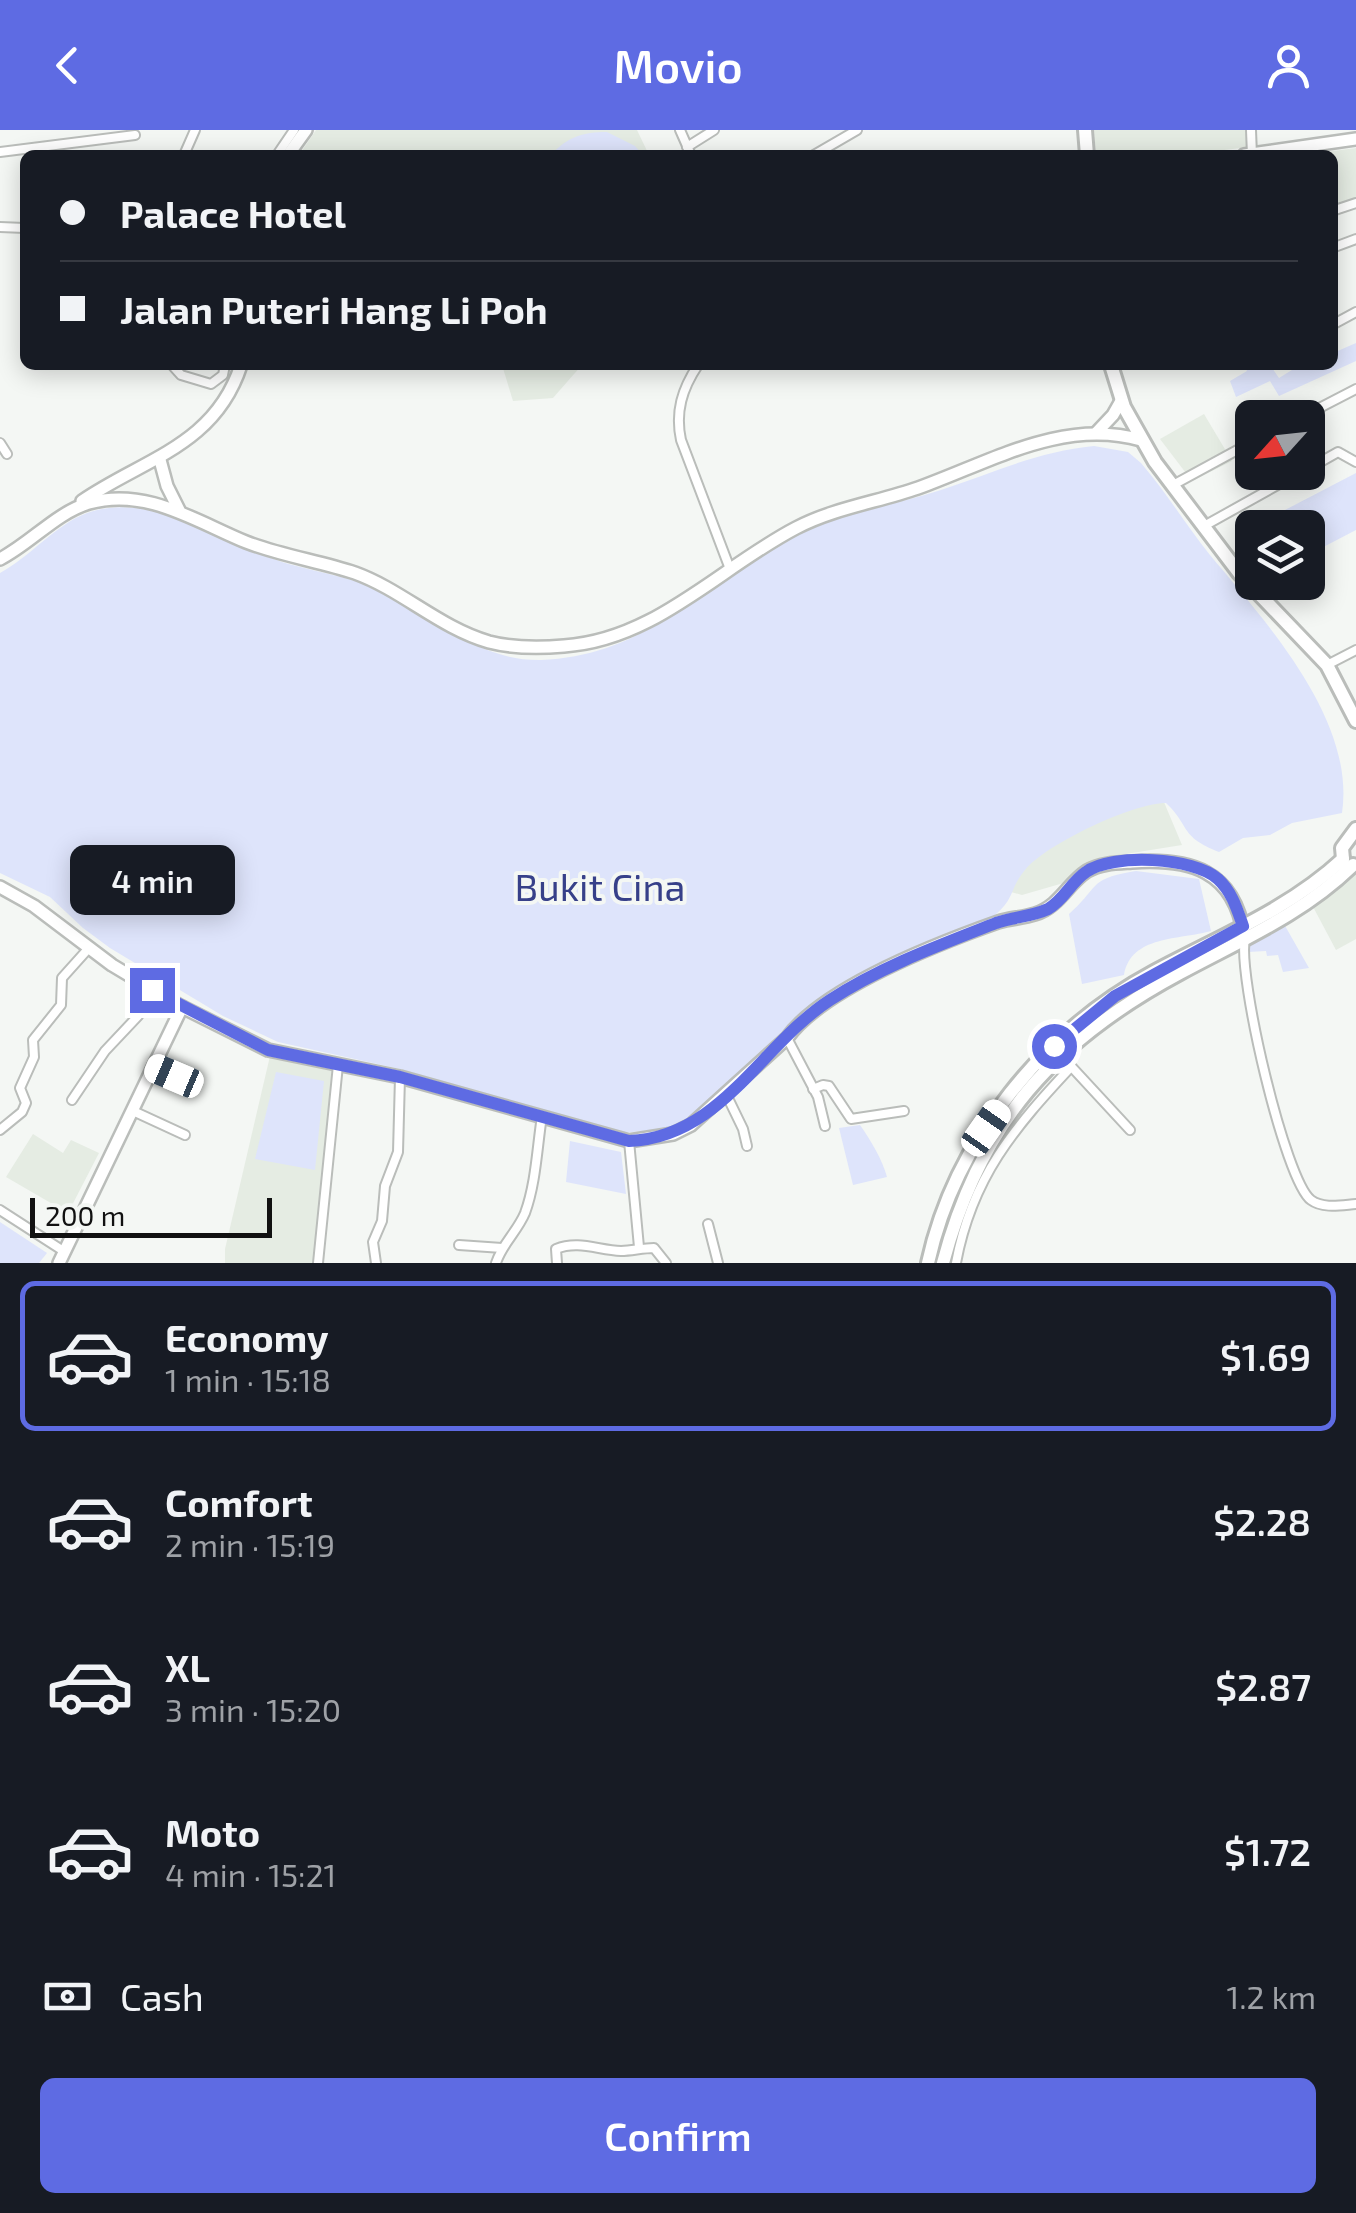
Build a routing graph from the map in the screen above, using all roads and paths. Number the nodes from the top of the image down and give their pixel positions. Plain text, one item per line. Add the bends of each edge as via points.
1 (714, 130) edge
2 (857, 130) edge
3 (135, 135) dead end
4 (1356, 139) edge
5 (95, 140) junction
6 (94, 150) edge
7 (690, 150) edge
8 (823, 150) edge
9 (1280, 150) edge
10 (0, 152) edge
11 (177, 370) edge
12 (224, 370) edge
13 (239, 370) edge
14 (696, 370) edge
15 (1112, 370) edge
16 (1356, 389) edge
17 (1121, 401) junction
18 (1325, 405) edge
19 (1097, 432) junction
20 (1141, 440) junction
21 (0, 443) edge
22 (1235, 451) edge
23 (7, 454) dead end
24 (1325, 459) edge
25 (160, 460) junction
26 (1356, 462) edge
27 (1172, 484) junction
28 (1269, 490) edge
29 (71, 510) junction
30 (179, 510) junction
31 (1204, 527) junction
32 (0, 559) edge
33 (730, 568) junction
34 (1352, 652) edge
35 (1326, 664) junction
36 (1356, 720) edge
37 (1356, 828) edge
38 (1351, 855) edge
39 (0, 887) edge
40 (1234, 901) junction
41 (1261, 917) junction
42 (1244, 932) junction
43 (88, 949) junction
44 (152, 990) junction
45 (182, 1007) junction
46 (787, 1038) junction
47 (1062, 1056) junction
48 (338, 1065) junction
49 (154, 1068) junction
50 (400, 1077) junction
51 (196, 1085) dead end
52 (813, 1089) junction
53 (727, 1096) junction
54 (72, 1100) dead end
55 (133, 1111) junction
56 (904, 1111) dead end
57 (542, 1116) junction
58 (825, 1126) dead end
59 (0, 1130) edge
60 (1130, 1130) dead end
61 (185, 1135) dead end
62 (629, 1141) junction
63 (746, 1146) dead end
64 (1356, 1204) edge
65 (0, 1210) edge
66 (708, 1224) dead end
67 (458, 1245) dead end
68 (502, 1248) junction
69 (638, 1248) junction
70 (619, 1251) junction
71 (62, 1258) edge
72 (318, 1263) edge
73 (376, 1263) edge
74 (496, 1263) edge
75 (556, 1263) edge
76 (620, 1263) edge
77 (666, 1263) edge
78 (718, 1263) edge
79 (928, 1263) edge
80 (943, 1263) edge
81 (956, 1263) edge

1 - 7 street
2 - 8 street
3 - 5 street
4 - 9 street
5 - 6 street
5 - 10 street
11 - 12 street via 211,384
13 - 25 street via 222,405
14 - 33 street via 678,422
15 - 17 main road
16 - 18 street
17 - 19 street
17 - 20 main road
19 - 20 street
19 - 33 street via 1046,440 815,519
20 - 27 main road
21 - 23 street
22 - 27 street
24 - 26 street via 1338,452
25 - 29 street via 107,484
25 - 30 street
27 - 31 main road
28 - 31 street
29 - 30 street via 115,499
29 - 32 street
30 - 33 street via 284,556 356,574 472,636 528,647 577,645 634,629
31 - 35 main road
34 - 35 street
35 - 36 main road
37 - 38 main road
38 - 41 main road
38 - 42 main road via 1306,904
39 - 43 street
40 - 41 street
40 - 42 street
40 - 46 street via 1216,878 1192,866 1107,864 1085,872 1048,908 943,944 846,991
41 - 42 main road
42 - 47 main road via 1117,1010
42 - 64 street via 1250,1018 1309,1198 1321,1205
43 - 44 street
43 - 59 street via 62,978 61,1005 33,1040 34,1057 20,1088 22,1112
44 - 45 street
44 - 54 street
45 - 48 street via 268,1050
45 - 49 street
46 - 52 street
46 - 53 street
47 - 60 street
47 - 79 main road via 1031,1068 972,1147 948,1195
47 - 80 main road via 983,1153
47 - 81 street via 986,1173
48 - 50 street
48 - 72 street
49 - 51 street
49 - 55 street
50 - 57 street
50 - 73 street via 398,1152 373,1242
52 - 56 street via 829,1086 852,1119
52 - 58 street
53 - 62 street via 682,1130
53 - 63 street
55 - 61 street
55 - 71 street
57 - 62 street
57 - 68 street via 528,1204
62 - 69 street
65 - 71 street
66 - 78 street
67 - 68 street
68 - 74 street
69 - 70 street
69 - 77 street via 654,1248
70 - 75 street via 558,1246
70 - 76 street

